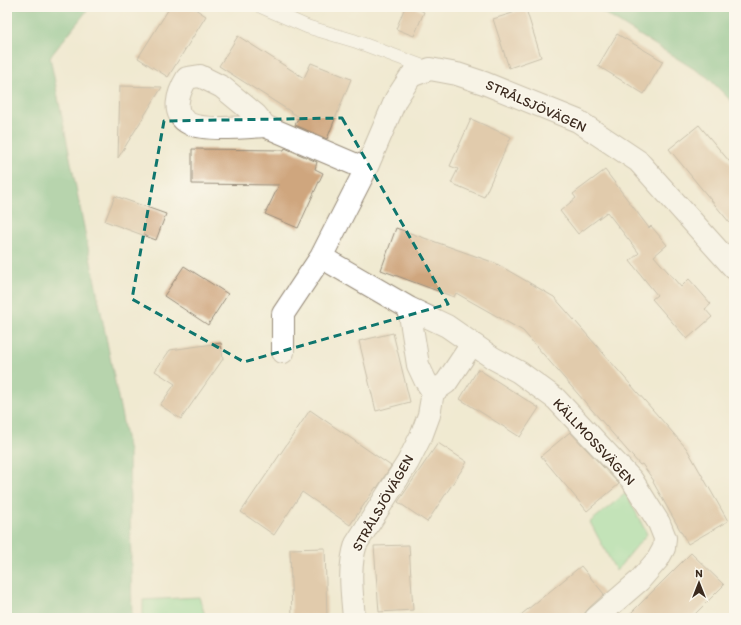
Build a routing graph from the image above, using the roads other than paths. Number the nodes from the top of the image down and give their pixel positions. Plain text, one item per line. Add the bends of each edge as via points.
1 (262, 7) edge
2 (430, 69) junction
3 (265, 126) dead end
4 (366, 169) junction
5 (321, 257) junction
6 (734, 268) edge
7 (409, 308) junction
8 (472, 344) junction
9 (283, 352) dead end
10 (433, 392) junction
11 (354, 618) edge
12 (596, 618) edge

1 - 2 lane
2 - 4 street via 411,76 396,99
2 - 6 street, STRÅLSJÖVÄGEN via 484,83 578,121 638,161
3 - 4 street
4 - 5 street
5 - 7 street
5 - 9 street via 283,314
7 - 8 street via 447,326
7 - 10 street via 418,365
8 - 10 street via 446,383
8 - 12 street, KÄLLMOSSVÄGEN via 519,372 556,399 632,480 659,523 665,538 664,548 658,559 639,581
10 - 11 street, STRÅLSJÖVÄGEN via 422,434 408,462 356,544 351,558

